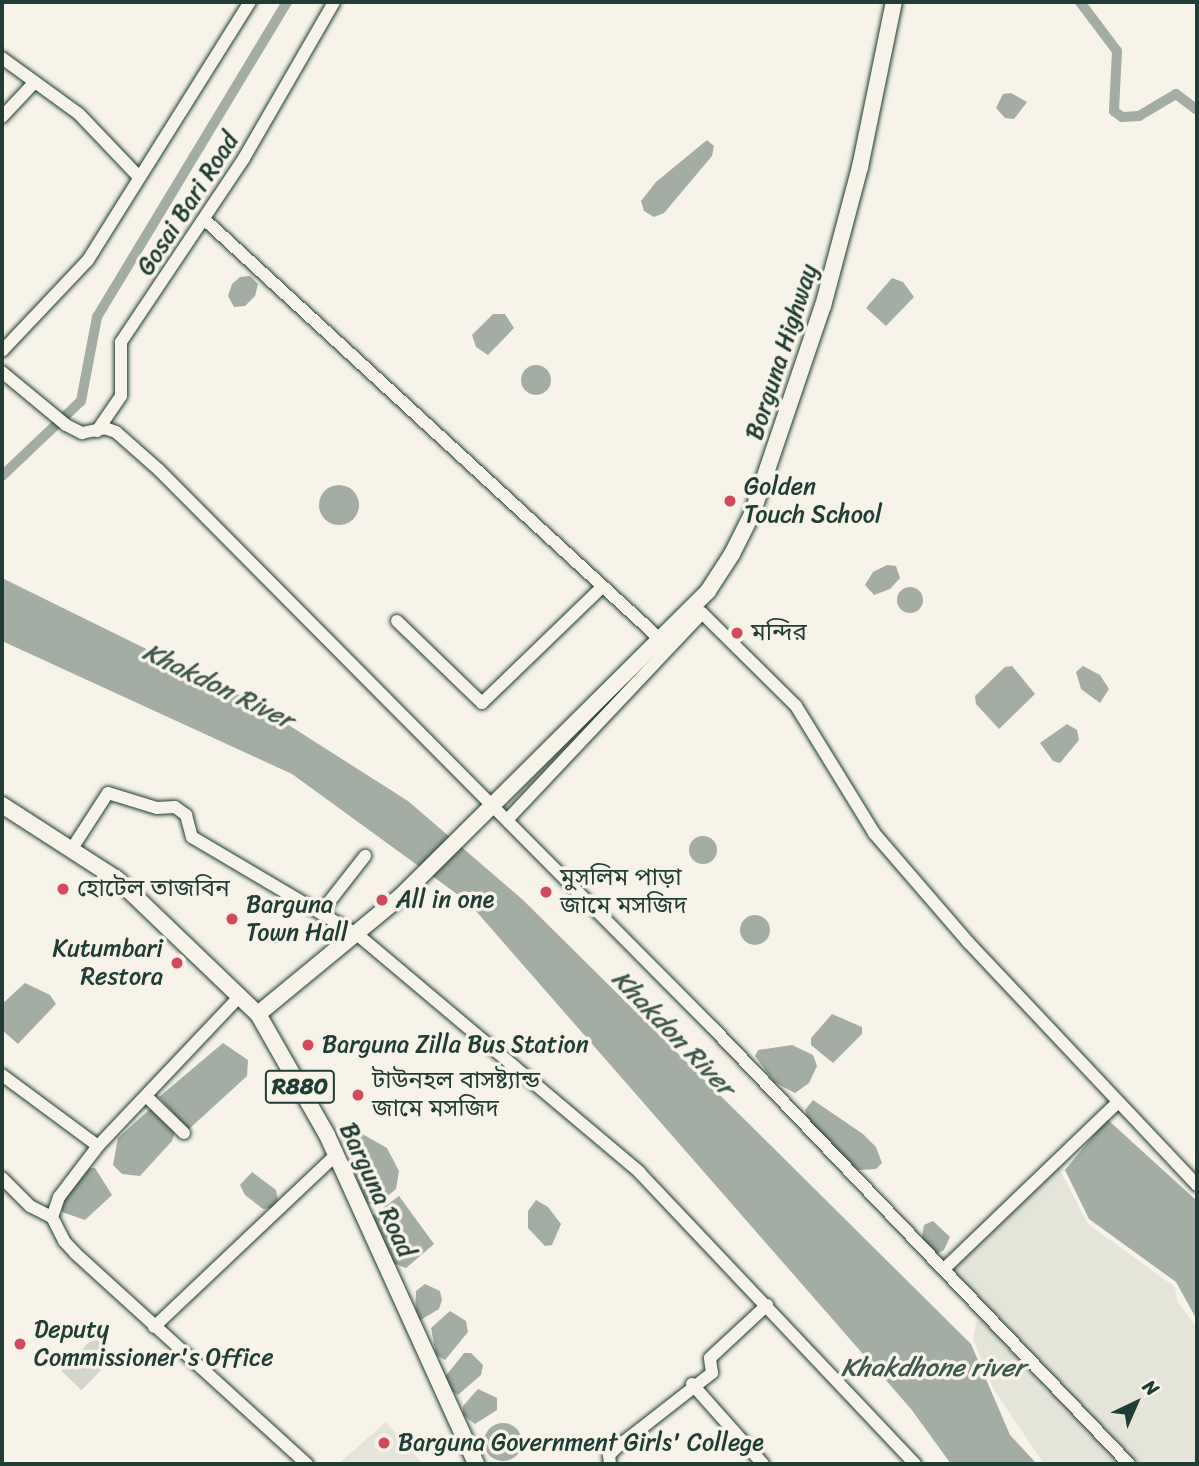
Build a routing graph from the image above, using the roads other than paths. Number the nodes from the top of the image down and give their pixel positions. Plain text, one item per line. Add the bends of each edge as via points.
1 (250, 2) edge
2 (334, 2) edge
3 (894, 2) edge
4 (2, 58) edge
5 (33, 84) junction
6 (2, 117) edge
7 (139, 177) junction
8 (204, 219) junction
9 (2, 351) edge
10 (2, 372) edge
11 (97, 431) junction
12 (603, 586) junction
13 (397, 621) dead end
14 (660, 639) junction
15 (2, 805) edge
16 (494, 805) junction
17 (508, 819) junction
18 (73, 847) junction
19 (365, 856) dead end
20 (322, 911) junction
21 (358, 935) junction
22 (238, 998) junction
23 (258, 1014) junction
24 (2, 1075) edge
25 (146, 1096) junction
26 (1118, 1102) junction
27 (184, 1133) dead end
28 (98, 1146) junction
29 (337, 1155) junction
30 (2, 1178) edge
31 (1197, 1185) edge
32 (52, 1217) junction
33 (944, 1269) junction
34 (767, 1304) junction
35 (154, 1327) junction
36 (692, 1384) junction
37 (307, 1464) edge
38 (476, 1464) edge
39 (610, 1464) edge
40 (763, 1464) edge
41 (915, 1464) edge
42 (1129, 1464) edge

1 - 7 street
2 - 8 street, Gosai Bari Road
3 - 14 main road, Borguna Highway via 860,167 823,306 769,467 732,554 708,591
4 - 5 street
5 - 6 street
5 - 7 street via 79,114
7 - 9 street via 88,260
8 - 11 street, Gosai Bari Road via 121,342 121,396
8 - 12 street
10 - 11 street via 66,425 82,433
11 - 16 street via 116,432 159,470
12 - 13 street via 482,704
12 - 14 street
14 - 16 main road, Borguna Highway
15 - 18 main road, Barguna Road / R880
16 - 17 street
16 - 21 main road, Borguna Highway
17 - 26 street via 702,612 796,706 874,833
17 - 33 street
18 - 20 street via 108,793 158,808 175,807 186,816 192,837 234,865
18 - 22 main road, Barguna Road / R880 via 143,901
19 - 20 street
20 - 21 street
21 - 23 main road, Borguna Highway
21 - 34 street via 639,1172
22 - 23 main road, Barguna Road / R880
22 - 25 street
23 - 29 main road, Barguna Road / R880
24 - 28 street
25 - 27 street
25 - 28 street
26 - 31 street
26 - 33 street
28 - 32 street via 59,1196
29 - 35 street
29 - 38 main road, Barguna Road / R880
30 - 32 street via 30,1206
32 - 35 street via 64,1241
33 - 42 street
34 - 36 street via 709,1358 712,1373
34 - 41 street
35 - 37 street
36 - 39 street via 609,1455
36 - 40 street

